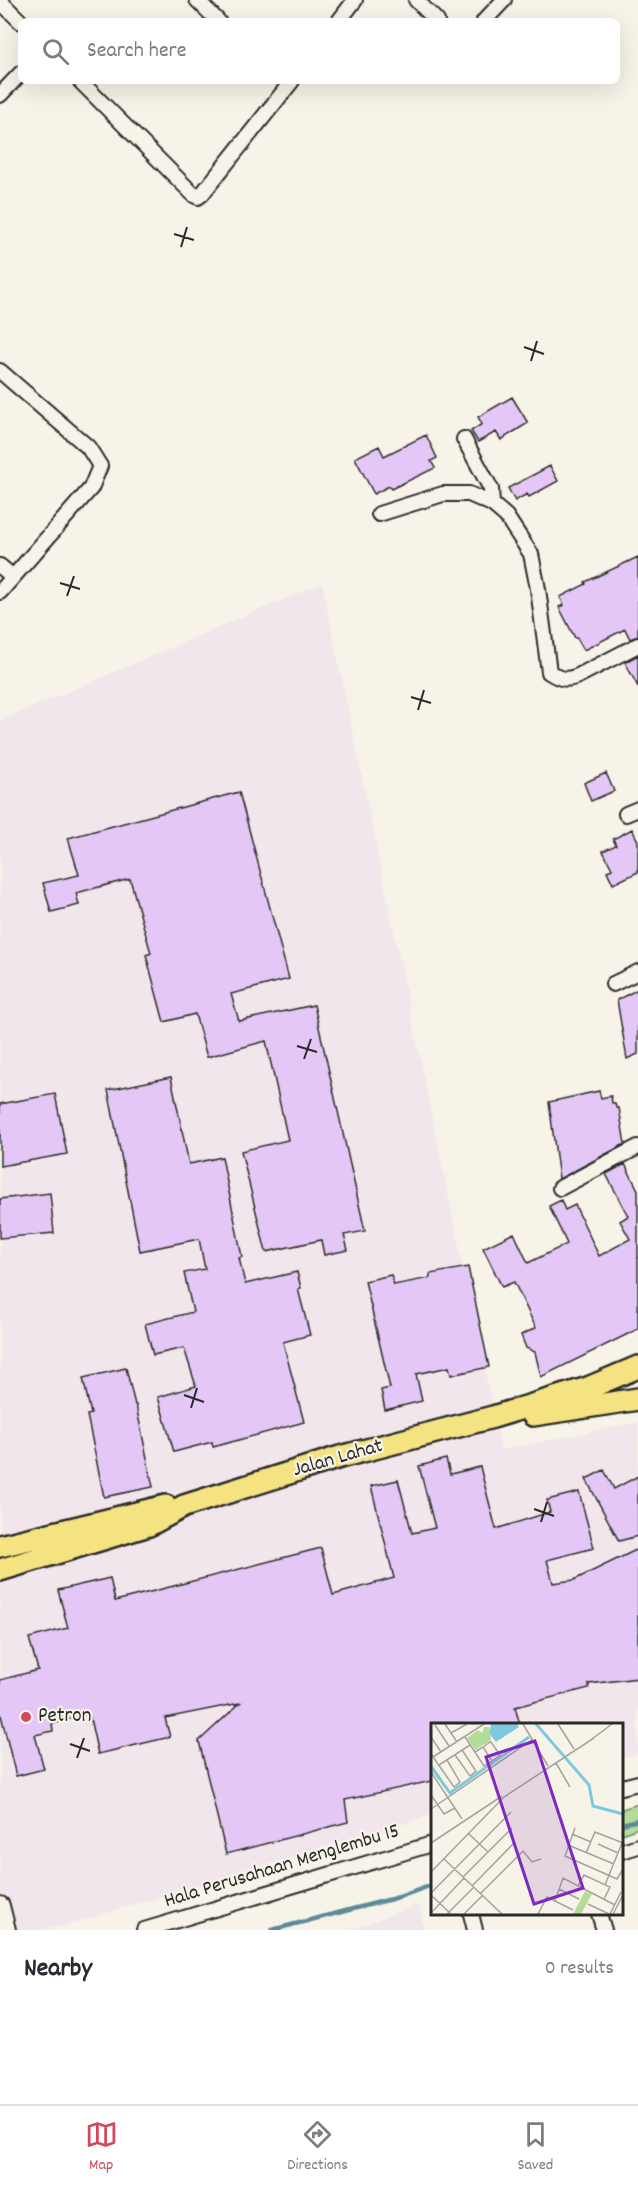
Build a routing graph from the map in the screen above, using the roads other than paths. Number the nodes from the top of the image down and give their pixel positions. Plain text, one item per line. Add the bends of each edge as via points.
1 (197, 0) edge
2 (355, 0) edge
3 (417, 0) edge
4 (504, 0) edge
5 (0, 1) edge
6 (215, 18) edge
7 (341, 18) edge
8 (435, 18) edge
9 (487, 18) edge
10 (18, 19) edge
11 (18, 77) edge
12 (83, 84) edge
13 (285, 84) edge
14 (0, 95) edge
15 (0, 371) edge
16 (464, 439) dead end
17 (492, 504) junction
18 (379, 514) dead end
19 (0, 566) edge
20 (13, 577) junction
21 (0, 592) edge
22 (638, 645) edge
23 (638, 972) edge
24 (613, 984) dead end
25 (638, 1147) edge
26 (560, 1188) dead end
27 (638, 1367) edge
28 (638, 1399) edge
29 (493, 1417) junction
30 (184, 1506) junction
31 (0, 1546) edge
32 (0, 1570) edge
33 (638, 1782) edge
34 (623, 1786) edge
35 (431, 1844) edge
36 (638, 1846) edge
37 (623, 1850) edge
38 (0, 1906) edge
39 (471, 1915) edge
40 (599, 1915) edge
41 (6, 1930) edge
42 (144, 1930) edge
43 (475, 1930) edge
44 (604, 1930) edge

1 - 6 street
2 - 7 street
3 - 8 street
4 - 9 street
5 - 10 street
11 - 14 street
12 - 13 street via 198,197
15 - 20 street via 88,447 100,466 91,488
16 - 17 street via 491,489
17 - 18 street via 469,494 443,494
17 - 22 street via 506,516 531,554 549,672 568,680
19 - 20 street
20 - 21 street
23 - 24 street
25 - 26 street
27 - 29 main road, Jalan Lahat via 588,1388
28 - 29 main road, Jalan Lahat
29 - 30 main road, Jalan Lahat via 340,1457
30 - 31 main road, Jalan Lahat via 167,1506
30 - 32 main road, Jalan Lahat via 149,1525
33 - 34 street
35 - 42 street, Hala Perusahaan Menglembu 15
36 - 37 street
38 - 41 street
39 - 43 street
40 - 44 street

